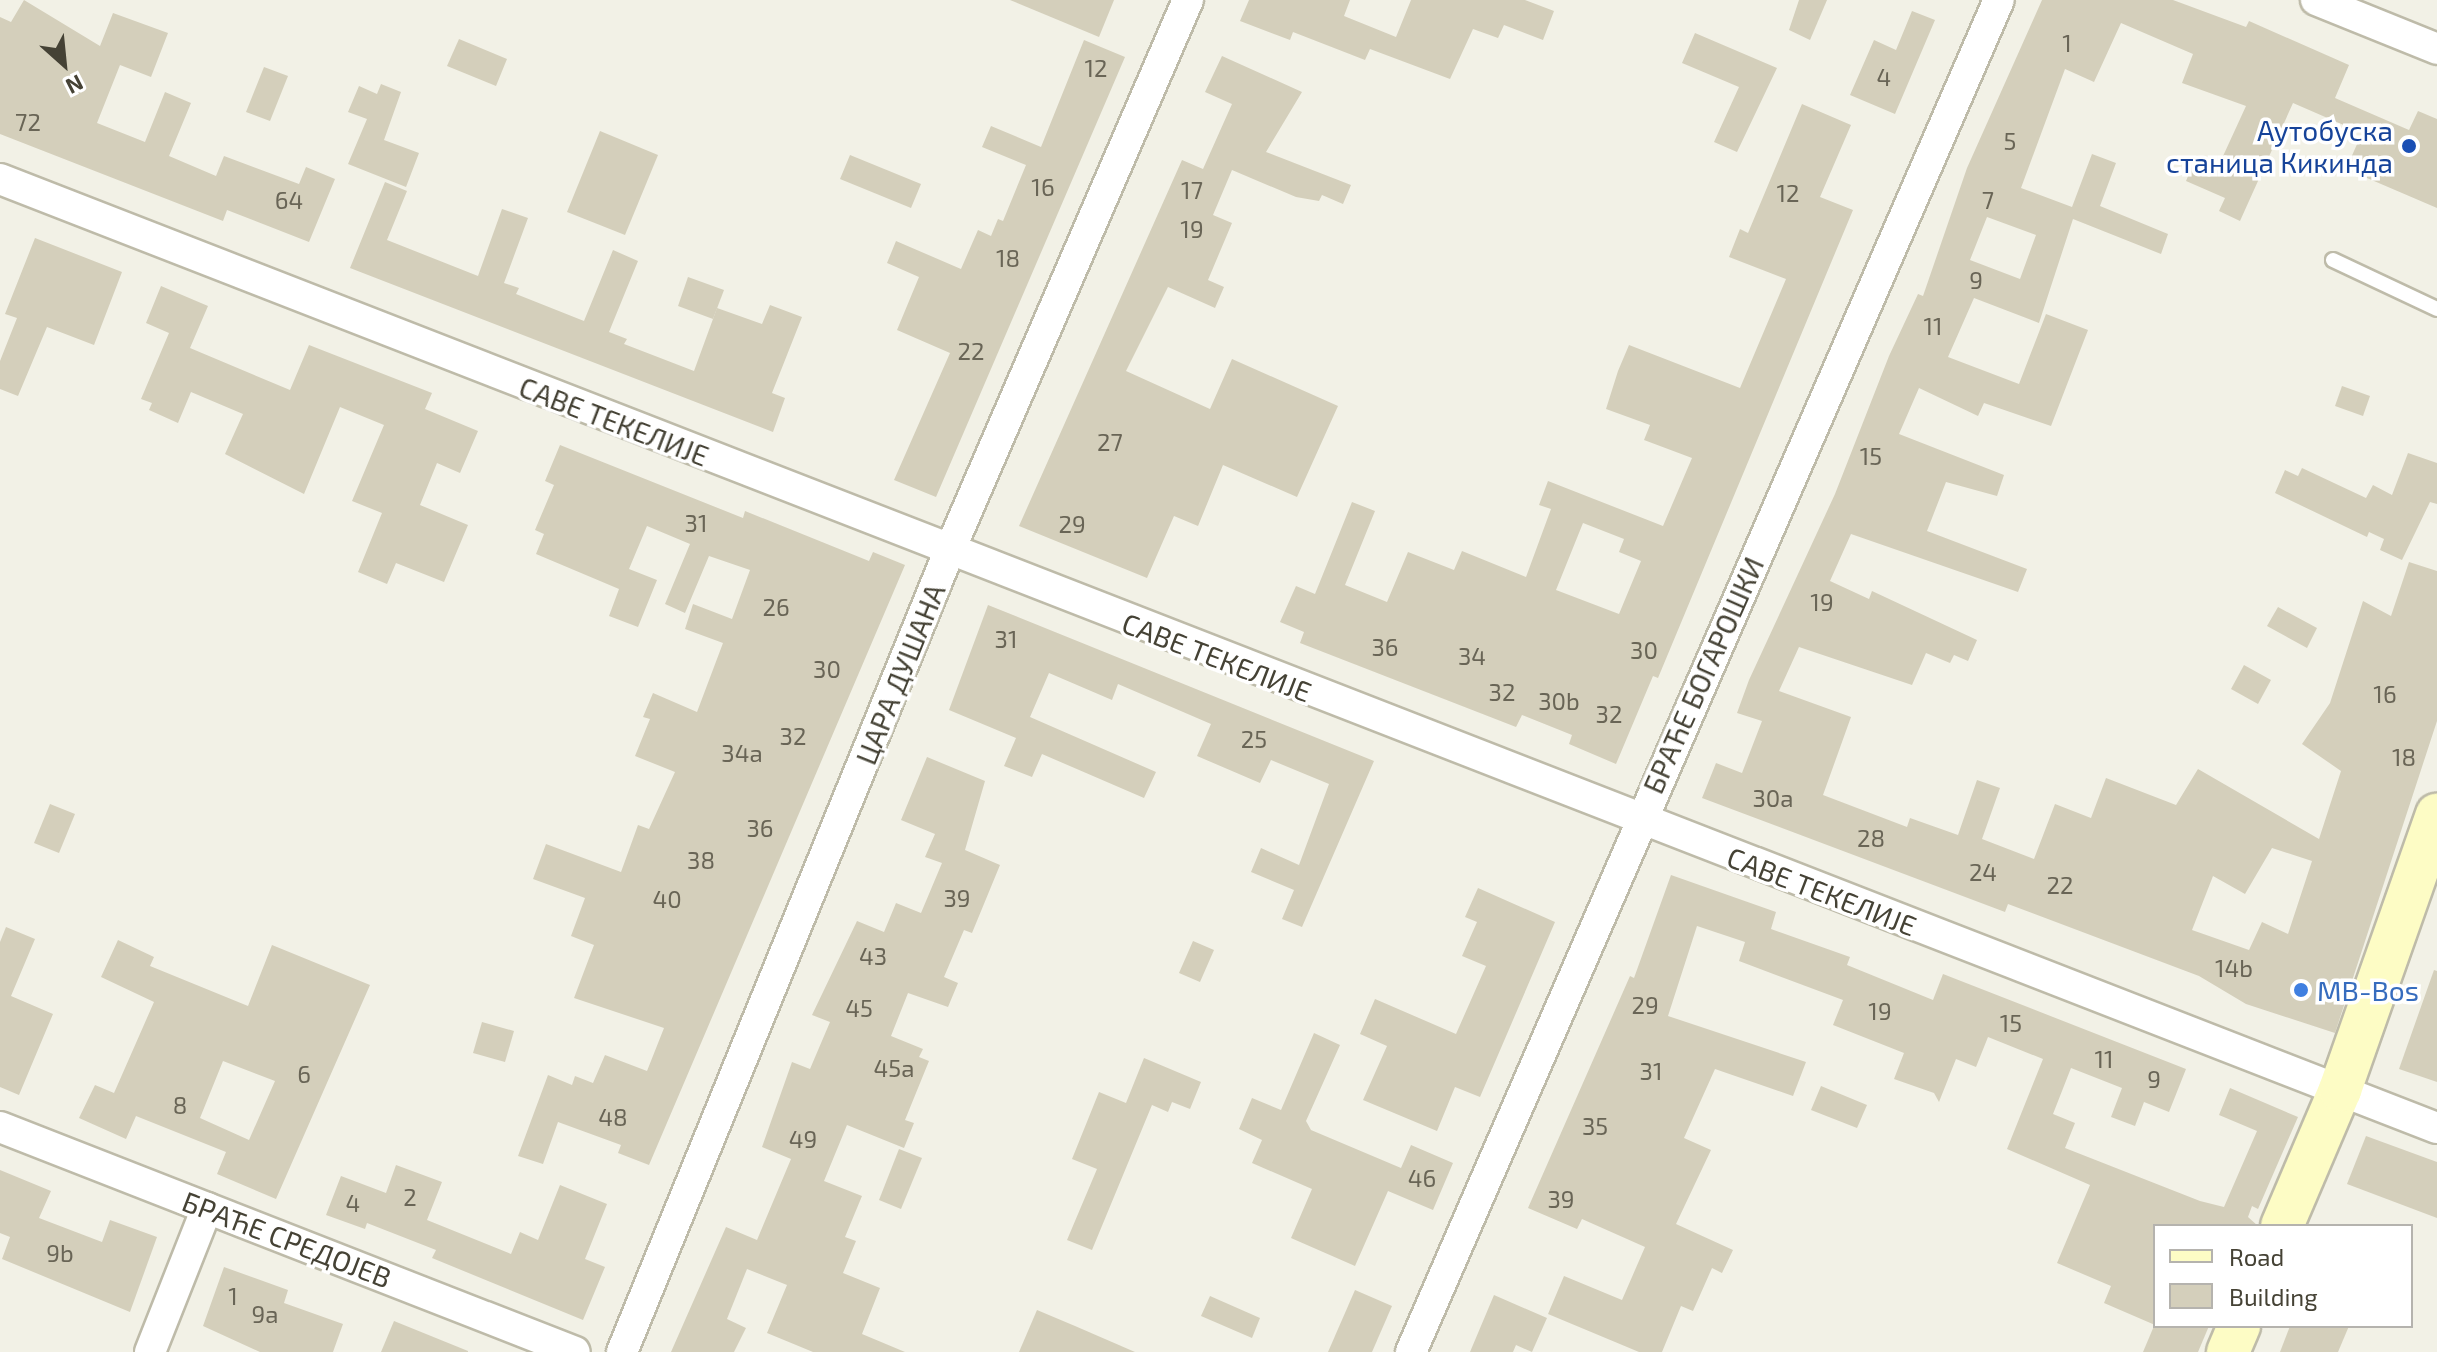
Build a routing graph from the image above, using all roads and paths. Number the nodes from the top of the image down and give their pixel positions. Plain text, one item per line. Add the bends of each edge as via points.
1 (1188, 0) edge
2 (1999, 0) edge
3 (2316, 0) edge
4 (2437, 49) edge
5 (0, 179) edge
6 (2333, 260) dead end
7 (2437, 309) edge
8 (949, 552) junction
9 (2437, 815) edge
10 (1640, 821) junction
11 (2340, 1090) junction
12 (0, 1127) edge
13 (2437, 1128) edge
14 (207, 1208) junction
15 (2283, 1224) edge
16 (2238, 1328) edge
17 (150, 1352) edge
18 (575, 1352) edge
19 (622, 1352) edge
20 (1411, 1352) edge
21 (2228, 1352) edge

1 - 8 street, ЦАРА ДУШАНА
2 - 10 street, БРАЋЕ БОГАРОШКИ
3 - 4 street
5 - 8 street, САВЕ ТЕКЕЛИЈЕ
6 - 7 lane
8 - 10 street, САВЕ ТЕКЕЛИЈЕ
8 - 19 street, ЦАРА ДУШАНА
9 - 11 main road
10 - 11 street, САВЕ ТЕКЕЛИЈЕ
10 - 20 street, БРАЋЕ БОГАРОШКИ
11 - 13 street, САВЕ ТЕКЕЛИЈЕ
11 - 15 main road
12 - 14 street, БРАЋЕ СРЕДОЈЕВ
14 - 17 street
14 - 18 street, БРАЋЕ СРЕДОЈЕВ
16 - 21 main road

